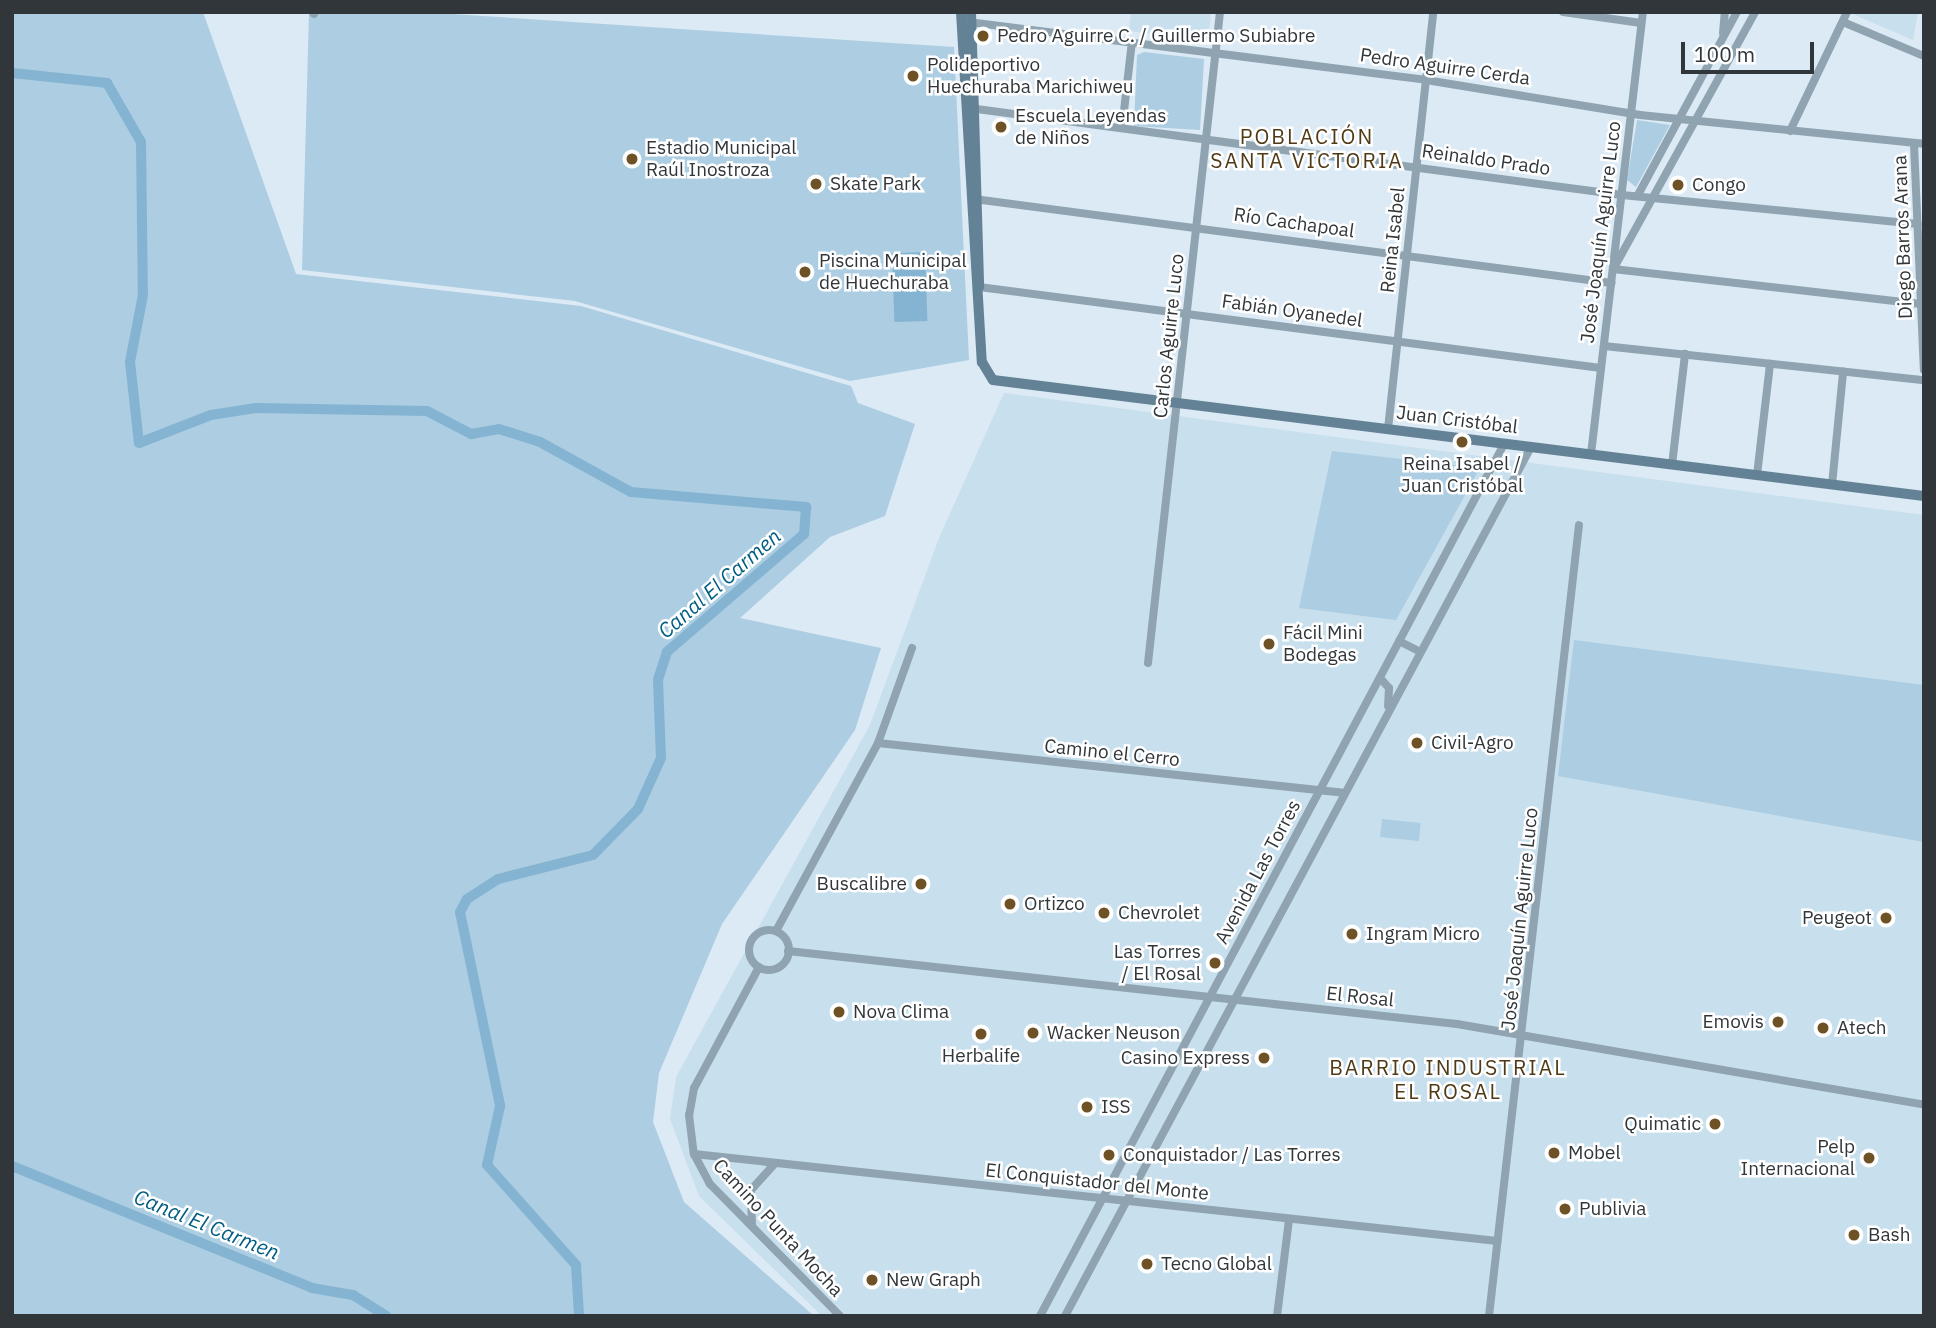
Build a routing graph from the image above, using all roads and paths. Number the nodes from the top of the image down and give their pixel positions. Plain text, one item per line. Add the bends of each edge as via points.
1 (1220, 12) edge
2 (1433, 12) edge
3 (1563, 12) edge
4 (1643, 12) edge
5 (1725, 12) edge
6 (1737, 12) edge
7 (1755, 12) edge
8 (1847, 12) edge
9 (966, 17) edge
10 (1843, 22) junction
11 (1641, 23) junction
12 (1722, 39) junction
13 (1132, 42) junction
14 (1216, 53) junction
15 (1924, 56) edge
16 (1426, 80) junction
17 (971, 108) junction
18 (1631, 112) junction
19 (1678, 120) junction
20 (1697, 122) junction
21 (1122, 128) junction
22 (1790, 131) junction
23 (1206, 139) junction
24 (1919, 144) edge
25 (1416, 166) junction
26 (1639, 193) junction
27 (1622, 195) junction
28 (1659, 195) junction
29 (975, 199) junction
30 (1918, 224) junction
31 (1197, 226) junction
32 (1406, 255) junction
33 (1613, 269) junction
34 (1611, 283) junction
35 (979, 287) junction
36 (1921, 304) junction
37 (1187, 313) junction
38 (1398, 342) junction
39 (1604, 346) junction
40 (1685, 355) junction
41 (1770, 364) junction
42 (1601, 368) junction
43 (1924, 370) edge
44 (1843, 372) junction
45 (1924, 380) edge
46 (1178, 402) junction
47 (1388, 429) junction
48 (1504, 443) junction
49 (1531, 447) junction
50 (1591, 454) junction
51 (1672, 464) junction
52 (1757, 475) junction
53 (1832, 485) junction
54 (1924, 496) edge
55 (1579, 525) dead end
56 (1399, 641) junction
57 (912, 648) dead end
58 (1419, 651) junction
59 (1148, 663) dead end
60 (1380, 678) junction
61 (1387, 712) junction
62 (878, 743) junction
63 (1319, 791) junction
64 (1343, 793) junction
65 (776, 932) junction
66 (788, 951) junction
67 (760, 967) junction
68 (1209, 996) junction
69 (1233, 999) junction
70 (1524, 1034) junction
71 (1924, 1105) edge
72 (694, 1154) junction
73 (775, 1163) junction
74 (1101, 1199) junction
75 (1125, 1201) junction
76 (1289, 1219) junction
77 (752, 1226) junction
78 (1497, 1241) junction
79 (839, 1316) edge
80 (1040, 1316) edge
81 (1065, 1316) edge
82 (1277, 1316) edge
83 (1489, 1316) edge

1 - 14 street, Carlos Aguirre Luco
2 - 16 street, Reina Isabel
3 - 11 street
4 - 11 street, José Joaquín Aguirre Luco
5 - 12 street
6 - 12 street
7 - 20 street
8 - 10 street
9 - 13 street, Pedro Aguirre Cerda
9 - 17 street
10 - 15 street
10 - 22 street
11 - 18 street, José Joaquín Aguirre Luco
12 - 19 street
13 - 14 street, Pedro Aguirre Cerda
13 - 21 street
14 - 16 street, Pedro Aguirre Cerda
14 - 23 street, Carlos Aguirre Luco
16 - 18 street, Pedro Aguirre Cerda
16 - 25 street, Reina Isabel
17 - 21 street, Reinaldo Prado
17 - 29 street
18 - 19 street, Pedro Aguirre Cerda
18 - 27 street, José Joaquín Aguirre Luco
19 - 20 street, Pedro Aguirre Cerda
19 - 26 street
20 - 22 street, Pedro Aguirre Cerda
20 - 28 street
21 - 23 street, Reinaldo Prado
22 - 24 street, Pedro Aguirre Cerda
23 - 25 street, Reinaldo Prado
23 - 31 street, Carlos Aguirre Luco
24 - 30 street, Diego Barros Arana
25 - 27 street, Reinaldo Prado
25 - 32 street, Reina Isabel
26 - 27 street, Reinaldo Prado
26 - 28 street, Reinaldo Prado
27 - 33 street, José Joaquín Aguirre Luco
28 - 30 street, Reinaldo Prado
28 - 33 street
29 - 31 street, Río Cachapoal
29 - 35 street
30 - 36 street, Diego Barros Arana
31 - 32 street, Río Cachapoal
31 - 37 street, Carlos Aguirre Luco
32 - 34 street, Río Cachapoal
32 - 38 street, Reina Isabel
33 - 34 street, José Joaquín Aguirre Luco
33 - 36 street
34 - 39 street, José Joaquín Aguirre Luco
35 - 37 street, Fabián Oyanedel
35 - 46 street, Juan Cristóbal via 988,376
36 - 43 street, Diego Barros Arana
37 - 38 street, Fabián Oyanedel
37 - 46 street, Carlos Aguirre Luco
38 - 42 street, Fabián Oyanedel
38 - 47 street, Reina Isabel
39 - 40 street
39 - 42 street, José Joaquín Aguirre Luco
40 - 41 street
40 - 51 street
41 - 44 street
41 - 52 street
42 - 50 street, José Joaquín Aguirre Luco
44 - 45 street
44 - 53 street
46 - 47 street, Juan Cristóbal
46 - 59 street, Carlos Aguirre Luco
47 - 48 street, Juan Cristóbal
48 - 49 street, Juan Cristóbal
48 - 56 street, Avenida Las Torres
49 - 50 street, Juan Cristóbal
49 - 58 street, Avenida Las Torres
50 - 51 street, Juan Cristóbal
51 - 52 street, Juan Cristóbal
52 - 53 street, Juan Cristóbal
53 - 54 street, Juan Cristóbal
55 - 70 street, José Joaquín Aguirre Luco
56 - 58 street
56 - 60 street, Avenida Las Torres
57 - 62 street
58 - 61 street, Avenida Las Torres
60 - 61 street via 1389,688
60 - 63 street, Avenida Las Torres
61 - 64 street, Avenida Las Torres
62 - 63 street, Camino el Cerro
62 - 65 street
63 - 64 street, Camino el Cerro
63 - 68 street, Avenida Las Torres
64 - 69 street, Avenida Las Torres
65 - 66 street
65 - 67 street via 763,931 750,945
66 - 67 street via 778,967
66 - 68 street, El Rosal
67 - 72 street, Camino Punta Mocha via 694,1088 689,1115
68 - 69 street, El Rosal
68 - 74 street, Avenida Las Torres
69 - 70 street, El Rosal
69 - 75 street, Avenida Las Torres
70 - 71 street, El Rosal
70 - 78 street, José Joaquín Aguirre Luco
72 - 73 street, El Conquistador del Monte
72 - 77 street, Camino Punta Mocha via 703,1177
73 - 74 street, El Conquistador del Monte
73 - 77 street via 751,1190
74 - 75 street, El Conquistador del Monte
74 - 80 street, Avenida Las Torres
75 - 76 street, El Conquistador del Monte
75 - 81 street, Avenida Las Torres
76 - 78 street, El Conquistador del Monte
76 - 82 street
77 - 79 street, Camino Punta Mocha
78 - 83 street, José Joaquín Aguirre Luco

